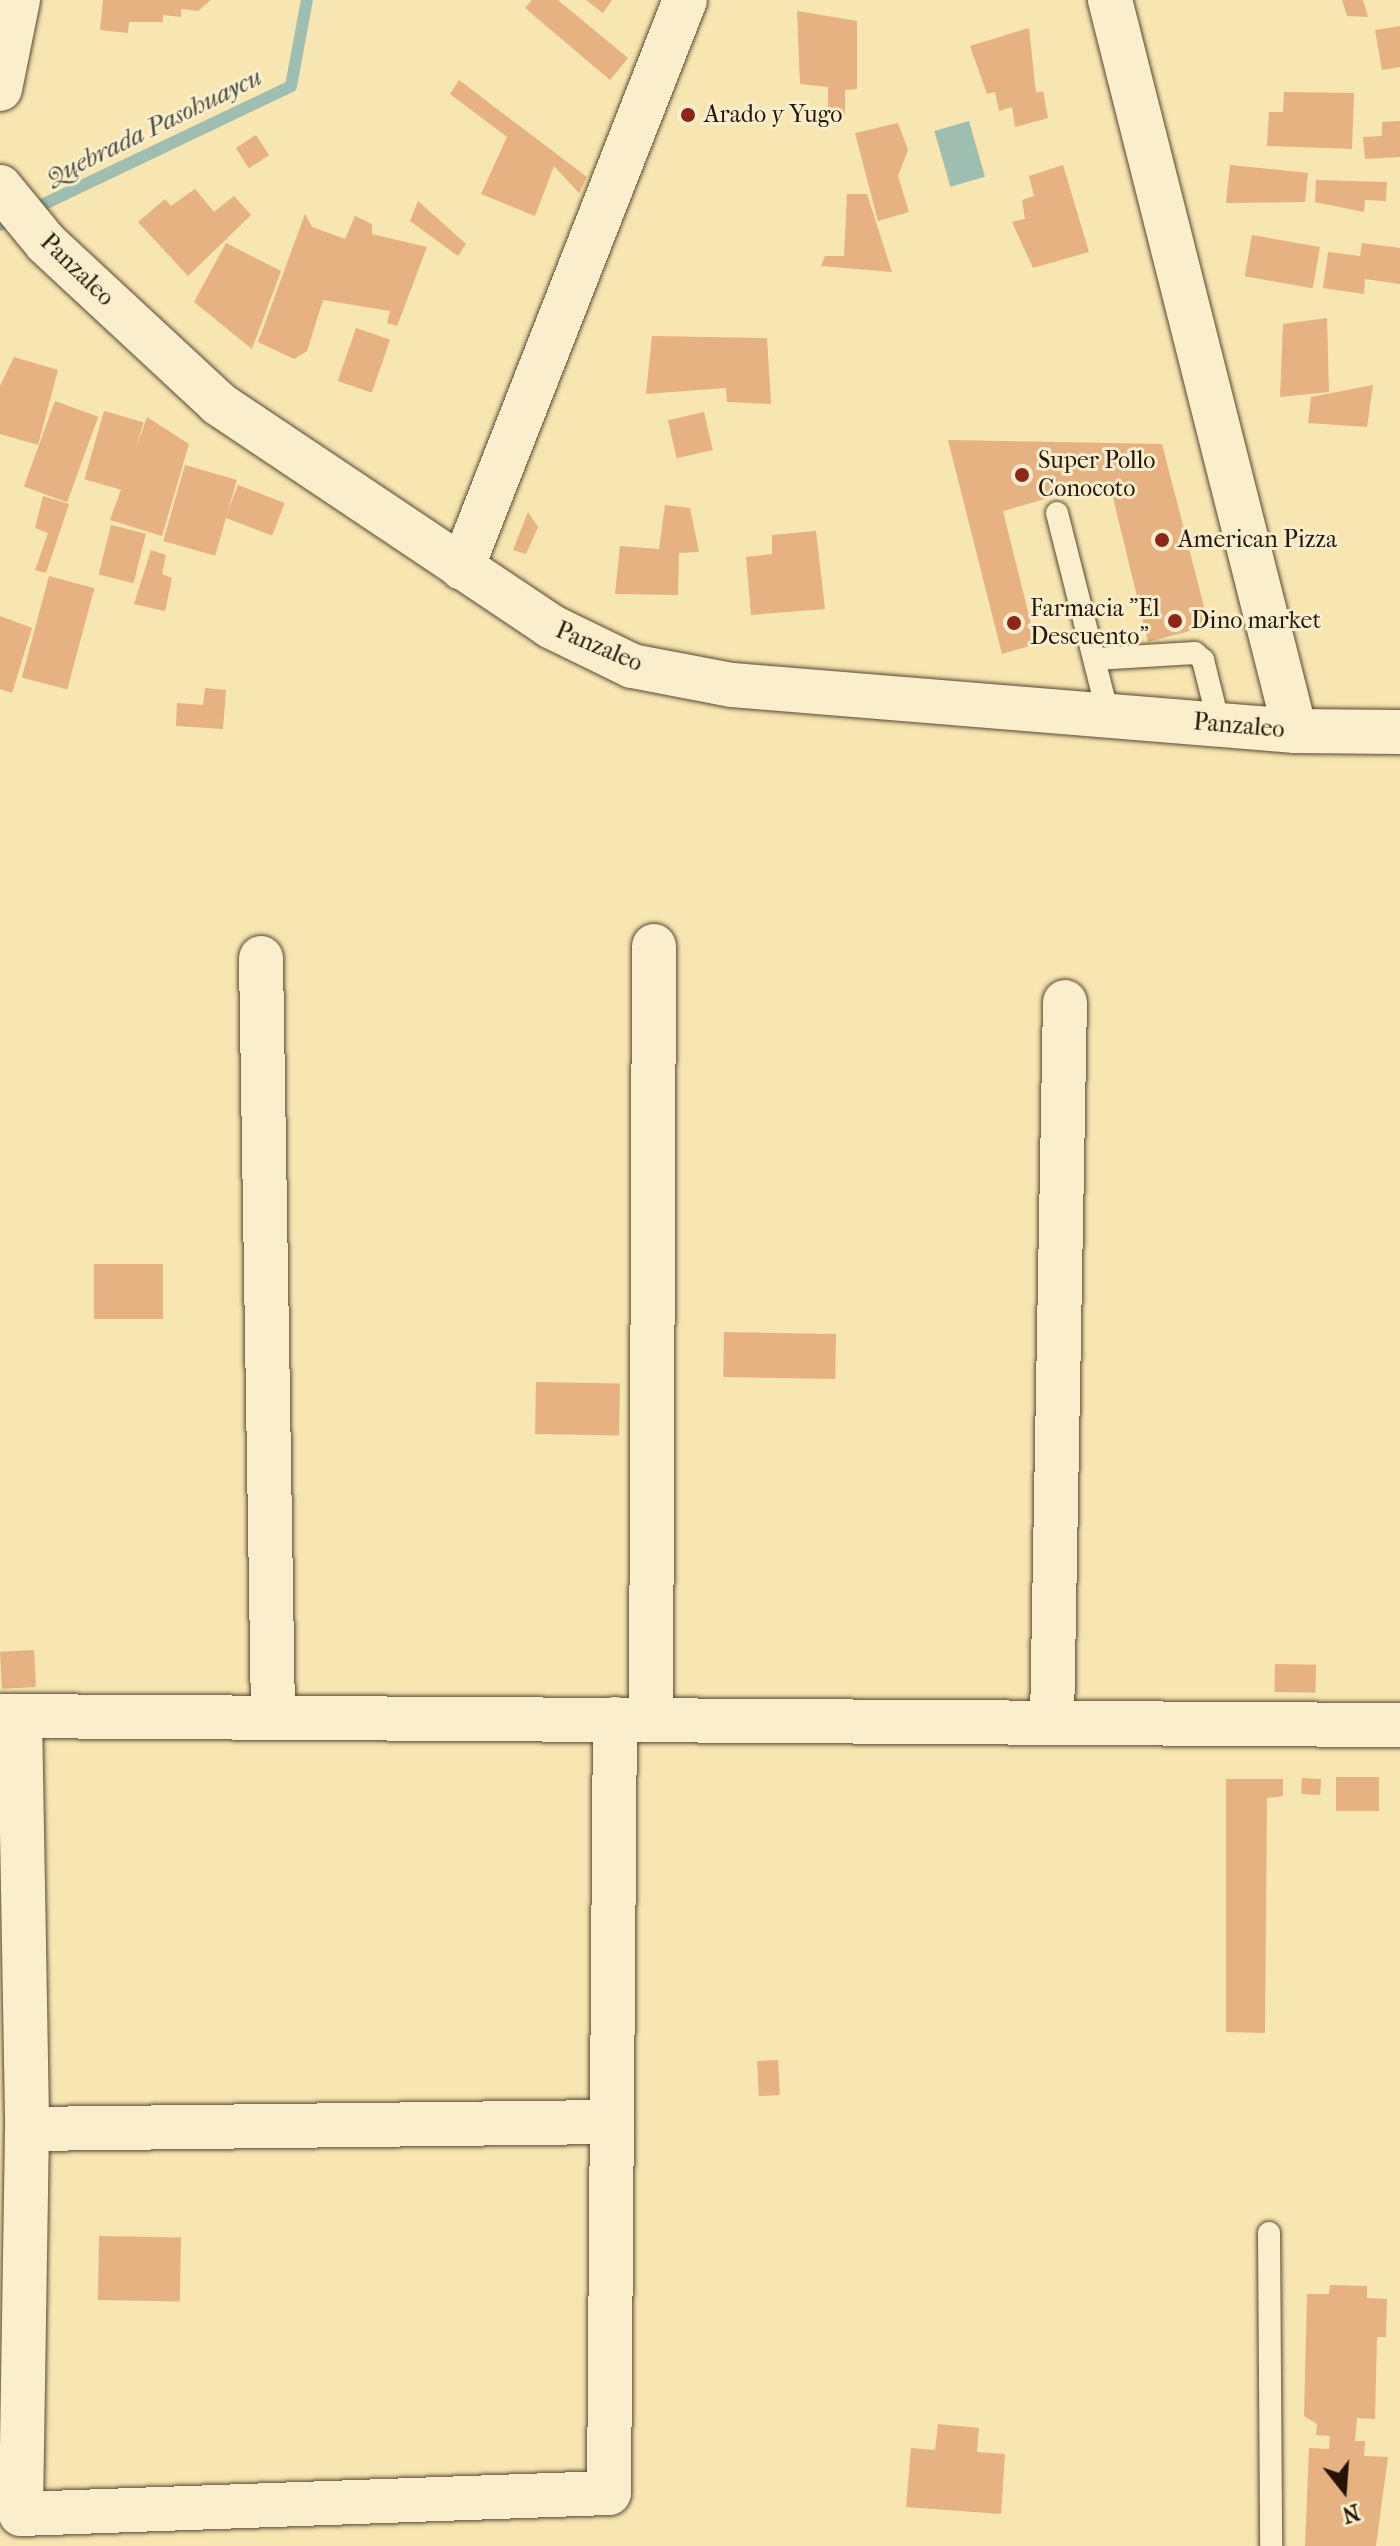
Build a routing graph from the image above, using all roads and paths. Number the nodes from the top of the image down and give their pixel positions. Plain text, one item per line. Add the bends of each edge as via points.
1 (18, 0) edge
2 (685, 0) edge
3 (1110, 0) edge
4 (0, 89) edge
5 (0, 188) edge
6 (1057, 513) dead end
7 (462, 568) junction
8 (1095, 659) junction
9 (1108, 714) junction
10 (1219, 724) junction
11 (1295, 731) junction
12 (1400, 732) edge
13 (654, 946) dead end
14 (261, 958) dead end
15 (1065, 1002) dead end
16 (10, 1716) edge
17 (273, 1717) junction
18 (633, 1720) junction
19 (1052, 1723) junction
20 (1400, 1725) edge
21 (612, 2122) junction
22 (27, 2129) junction
23 (1269, 2233) dead end
24 (1271, 2546) edge

1 - 4 street
2 - 7 street
3 - 11 street
5 - 7 street, Panzaleo via 46,243 219,404
6 - 8 lane
7 - 9 street, Panzaleo via 550,626 632,666 732,685
8 - 9 lane
8 - 10 lane via 1195,653 1206,669
9 - 10 street, Panzaleo
10 - 11 street, Panzaleo
11 - 12 street, Panzaleo
13 - 18 street
14 - 17 street
15 - 19 street
16 - 17 street
16 - 22 street
17 - 18 street
18 - 19 street
18 - 21 street
19 - 20 street
21 - 22 street
21 - 22 street via 609,2493 21,2514
23 - 24 lane

